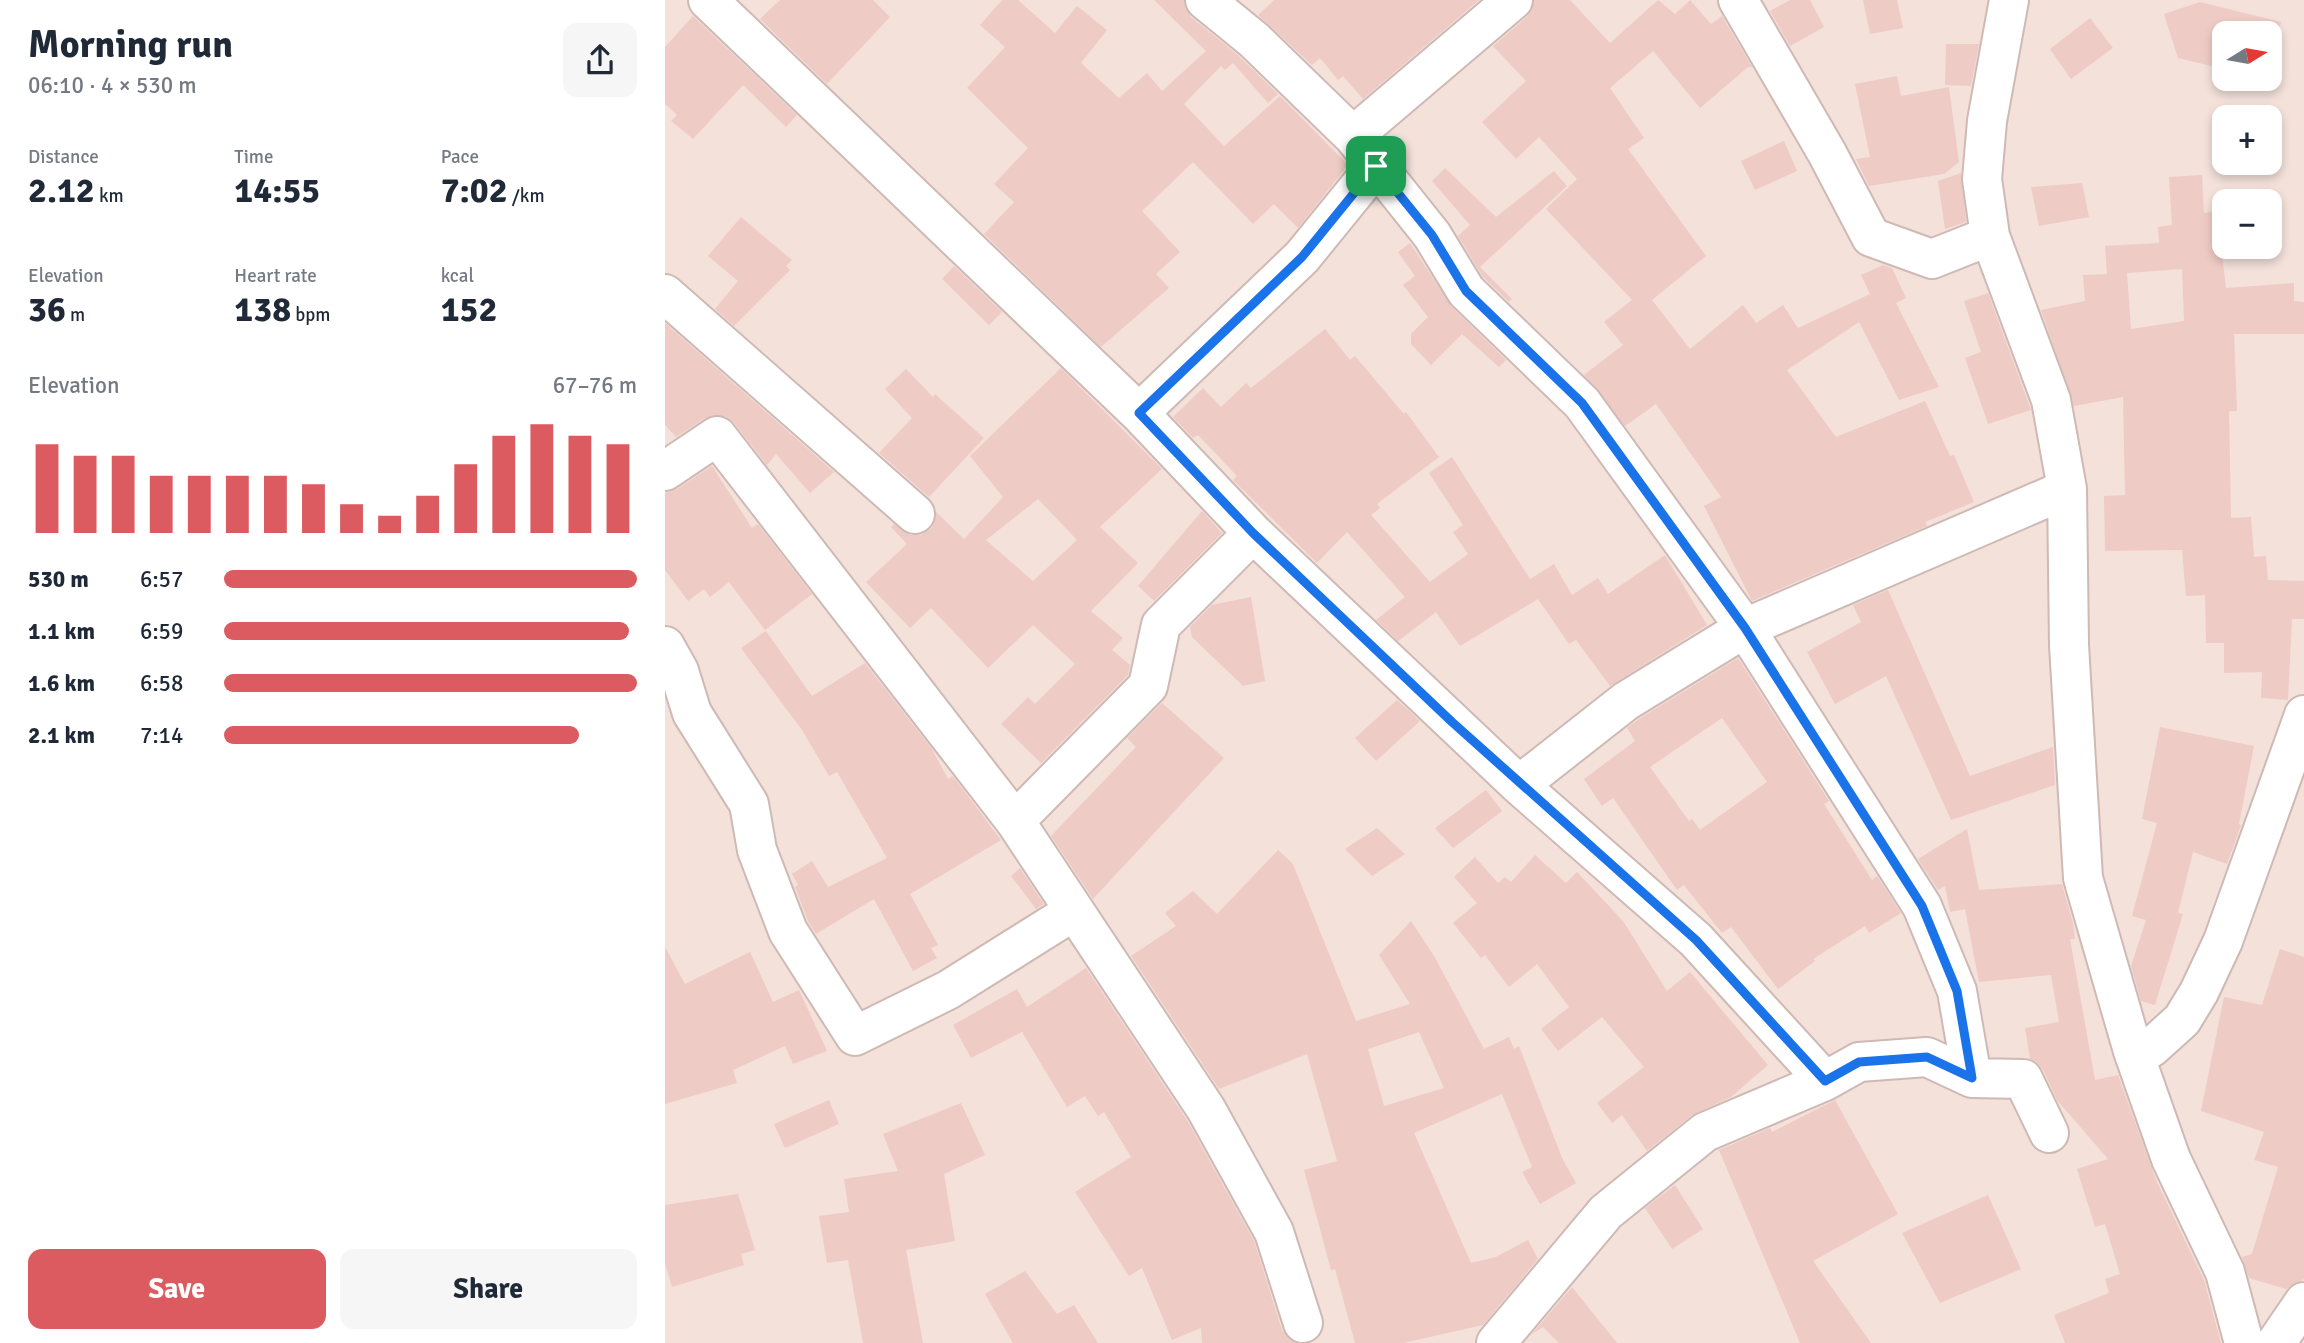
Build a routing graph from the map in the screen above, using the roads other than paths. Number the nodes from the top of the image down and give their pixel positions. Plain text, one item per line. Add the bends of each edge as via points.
1 (708, 0) edge
2 (1205, 0) edge
3 (1513, 0) edge
4 (1738, 0) edge
5 (2008, 0) edge
6 (1353, 136) junction
7 (1376, 166) junction
8 (1990, 236) junction
9 (665, 293) edge
10 (1139, 413) junction
11 (665, 471) edge
12 (2067, 489) junction
13 (915, 514) dead end
14 (1253, 533) junction
15 (1745, 628) junction
16 (665, 646) edge
17 (2304, 715) edge
18 (1519, 785) junction
19 (1015, 821) junction
20 (1075, 911) junction
21 (2133, 1051) junction
22 (1972, 1078) junction
23 (1825, 1081) junction
24 (2049, 1133) dead end
25 (2304, 1302) edge
26 (1303, 1323) dead end
27 (1496, 1343) edge
28 (2244, 1343) edge
29 (2276, 1343) edge

1 - 10 street
2 - 6 street via 1254,40
3 - 6 street
4 - 8 street via 1871,237 1933,259
5 - 8 street via 1982,179
6 - 7 street
7 - 10 street via 1302,257
7 - 15 street via 1432,235 1466,291 1582,403
8 - 12 street via 2051,400
9 - 13 street
10 - 14 street
11 - 19 street via 717,436
12 - 15 street
12 - 21 street via 2069,645 2083,878
14 - 18 street
14 - 19 street via 1161,625 1148,686
15 - 18 street via 1626,701
15 - 22 street via 1922,906 1957,991
16 - 20 street via 679,671 692,713 749,804 757,850 787,932 855,1036 948,990
17 - 21 street via 2223,941 2199,992 2182,1020 2151,1048
18 - 23 street via 1696,940
19 - 20 street
20 - 26 street via 1206,1109 1274,1232
21 - 28 street via 2171,1159 2225,1272
22 - 23 street via 1927,1057 1859,1062
22 - 24 street via 2024,1079
23 - 27 street via 1705,1132 1606,1212
25 - 29 street

